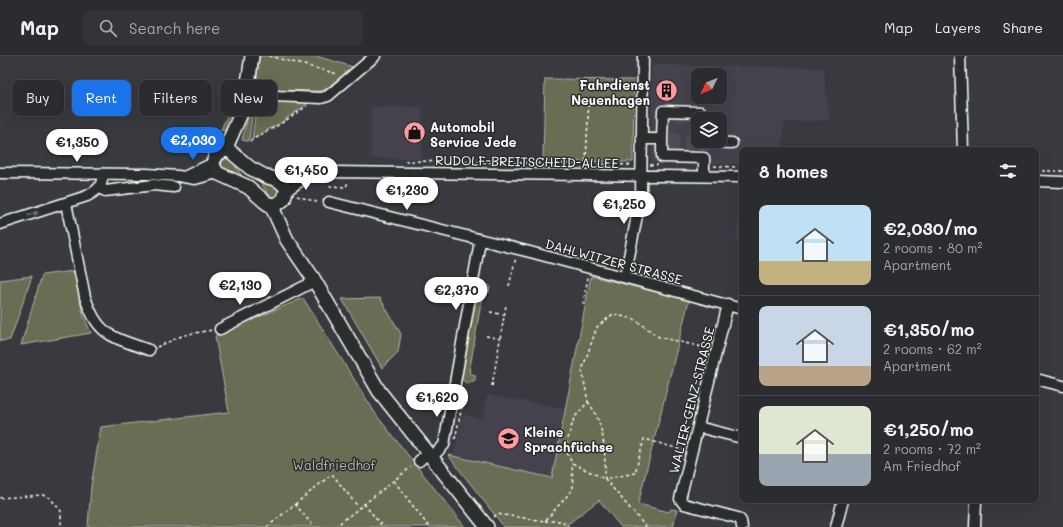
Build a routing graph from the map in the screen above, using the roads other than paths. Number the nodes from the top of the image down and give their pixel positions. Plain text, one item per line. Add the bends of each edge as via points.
1 (252, 56) edge
2 (375, 56) edge
3 (643, 56) edge
4 (960, 56) edge
5 (249, 80) edge
6 (277, 96) edge
7 (701, 112) edge
8 (240, 116) edge
9 (663, 116) junction
10 (676, 116) tunnel mouth
11 (642, 139) junction
12 (665, 141) junction
13 (727, 142) edge
14 (732, 142) dead end
15 (963, 147) edge
16 (702, 148) edge
17 (230, 152) junction
18 (704, 167) junction
19 (215, 168) junction
20 (641, 170) junction
21 (0, 173) edge
22 (103, 174) junction
23 (739, 176) edge
24 (1039, 181) edge
25 (1063, 182) edge
26 (174, 187) dead end
27 (100, 188) junction
28 (283, 196) junction
29 (329, 202) road end
30 (66, 203) junction
31 (0, 224) edge
32 (480, 241) junction
33 (625, 277) junction
34 (314, 281) junction
35 (728, 304) junction
36 (739, 308) edge
37 (220, 328) road end
38 (149, 350) road end
39 (1039, 380) edge
40 (1063, 386) edge
41 (698, 427) junction
42 (739, 437) edge
43 (426, 457) junction
44 (842, 503) edge
45 (976, 503) edge
46 (486, 526) edge
47 (742, 527) edge
48 (836, 527) edge
49 (975, 527) edge

1 - 5 main road
2 - 6 street via 328,96
3 - 11 street
4 - 15 street
7 - 9 street via 663,111
8 - 17 main road
9 - 10 street
9 - 12 street
11 - 12 street
11 - 20 street
12 - 18 street via 662,157
13 - 14 street
16 - 18 street
17 - 19 main road via 215,157
17 - 28 main road
18 - 20 street, RUDOLF-BREITSCHEID-ALLEE
18 - 23 street, RUDOLF-BREITSCHEID-ALLEE
19 - 22 street via 195,179 147,174
19 - 28 main road via 248,187 264,201
20 - 28 street, RUDOLF-BREITSCHEID-ALLEE via 332,172 311,174
20 - 33 street via 641,194
21 - 22 street
22 - 27 street
24 - 25 street
26 - 27 street via 154,185 105,191
27 - 30 street
28 - 34 main road via 287,240
29 - 32 street, DAHLWITZER STRASSE
31 -> 30 street
30 - 38 street via 89,311 100,328 110,335
32 - 33 street, DAHLWITZER STRASSE
32 - 43 street via 444,445
33 - 35 street, DAHLWITZER STRASSE
34 - 37 street
34 - 43 main road via 369,376
35 - 36 street, DAHLWITZER STRASSE
35 - 41 street, WALTER-GENZ-STRASSE
39 - 40 street
41 - 42 street
41 - 47 street, WALTER-GENZ-STRASSE via 681,501 684,504 738,518
43 - 46 main road
44 - 48 street
45 - 49 street

